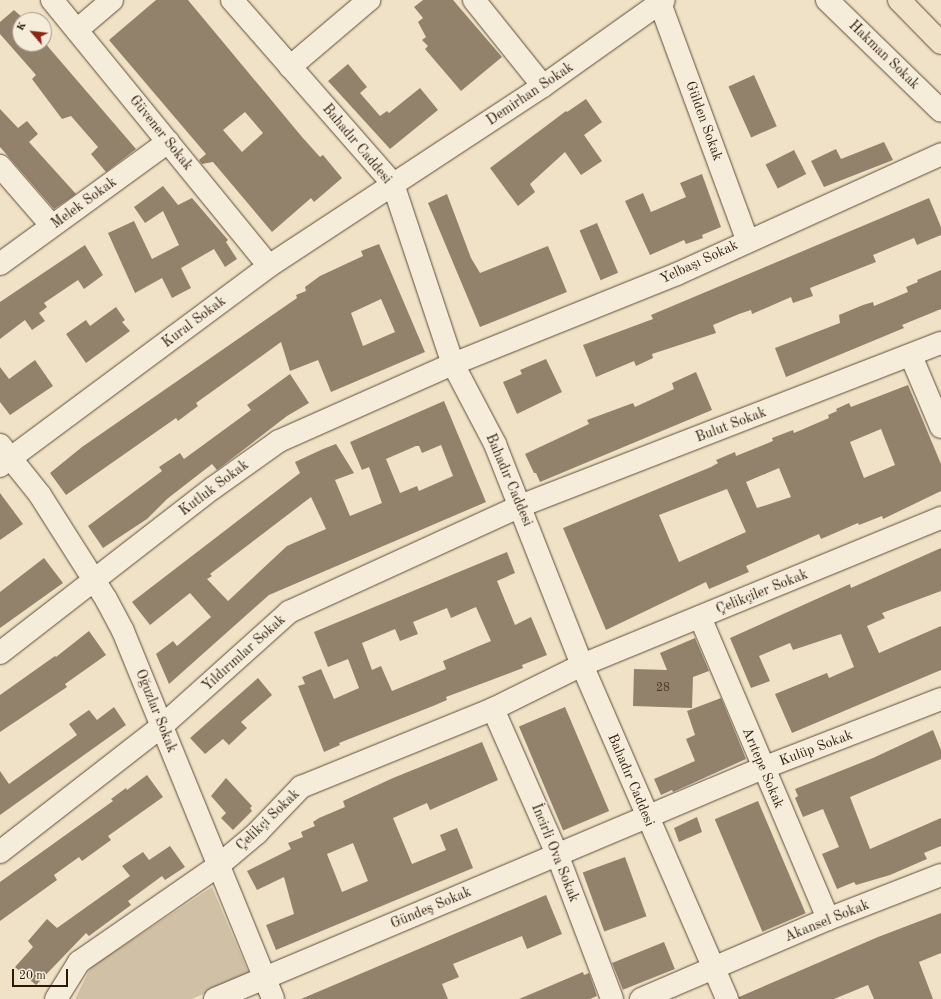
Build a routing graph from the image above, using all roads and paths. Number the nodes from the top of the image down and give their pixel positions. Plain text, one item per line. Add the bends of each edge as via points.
1 (52, 0) edge
2 (112, 0) edge
3 (232, 0) edge
4 (369, 0) edge
5 (474, 0) edge
6 (827, 0) edge
7 (899, 0) edge
8 (662, 2) edge
9 (77, 30) junction
10 (941, 42) edge
11 (290, 67) junction
12 (543, 86) junction
13 (941, 111) edge
14 (168, 142) junction
15 (941, 154) edge
16 (0, 166) edge
17 (393, 184) junction
18 (52, 226) junction
19 (747, 240) junction
20 (0, 264) edge
21 (269, 266) junction
22 (941, 343) edge
23 (911, 356) junction
24 (453, 364) junction
25 (941, 427) edge
26 (4, 457) edge
27 (520, 506) junction
28 (941, 518) edge
29 (94, 581) junction
30 (700, 617) junction
31 (0, 653) edge
32 (582, 665) junction
33 (941, 700) edge
34 (493, 709) junction
35 (162, 726) junction
36 (763, 768) junction
37 (647, 816) junction
38 (0, 852) edge
39 (557, 854) junction
40 (219, 865) junction
41 (941, 875) edge
42 (828, 919) junction
43 (713, 969) junction
44 (264, 977) junction
45 (56, 999) edge
46 (215, 999) edge
47 (273, 999) edge
48 (612, 999) edge
49 (641, 999) edge
50 (727, 999) edge

1 - 9 street, Güvener Sokak
2 - 9 street
3 - 11 street, Bahadır Caddesi
4 - 11 street
5 - 12 street
6 - 13 street, Hakman Sokak
7 - 10 highway
8 - 12 street, Demirhan Sokak
8 - 19 street, Gülden Sokak
9 - 14 street, Güvener Sokak
11 - 17 street, Bahadır Caddesi
12 - 17 street, Demirhan Sokak
14 - 18 street, Melek Sokak
14 - 21 street, Güvener Sokak
15 - 19 street, Yelbaşı Sokak
16 - 18 street
17 - 21 street, Kural Sokak
17 - 24 street, Bahadır Caddesi
18 - 20 street, Melek Sokak
19 - 24 street, Yelbaşı Sokak via 676,274
21 - 26 street, Kural Sokak
22 - 23 street, Bulut Sokak
23 - 25 street
23 - 27 street, Bulut Sokak
24 - 27 street, Bahadır Caddesi via 495,444
24 - 29 street, Kutluk Sokak via 279,441 213,488
26 - 29 street, Oğuzlar Sokak via 40,494
27 - 32 street, Bahadır Caddesi
27 - 35 street, Yıldırımlar Sokak via 289,612
28 - 30 street, Çelikçiler Sokak
29 - 31 street, Kutluk Sokak
29 - 35 street, Oğuzlar Sokak via 123,631
30 - 32 street, Çelikçiler Sokak
30 - 36 street, Arıtepe Sokak
32 - 34 street, Çelikçi Sokak
32 - 37 street, Bahadır Caddesi
33 - 36 street, Kulüp Sokak
34 - 39 street, İncirli Ova Sokak
34 - 40 street, Çelikçi Sokak via 300,787 257,833
35 - 38 street, Yıldırımlar Sokak
35 - 40 street, Oğuzlar Sokak
36 - 37 street, Kulüp Sokak
36 - 42 street, Arıtepe Sokak
37 - 39 street, Gündeş Sokak
37 - 43 street, Bahadır Caddesi
39 - 44 street, Gündeş Sokak
39 - 48 street, İncirli Ova Sokak
40 - 44 street, Oğuzlar Sokak
40 - 45 street, Çelikçi Sokak via 79,962
41 - 42 street, Akansel Sokak
42 - 43 street, Akansel Sokak
43 - 49 street, Akansel Sokak
43 - 50 street, Bahadır Caddesi
44 - 46 street, Gündeş Sokak
44 - 47 street, Oğuzlar Sokak

